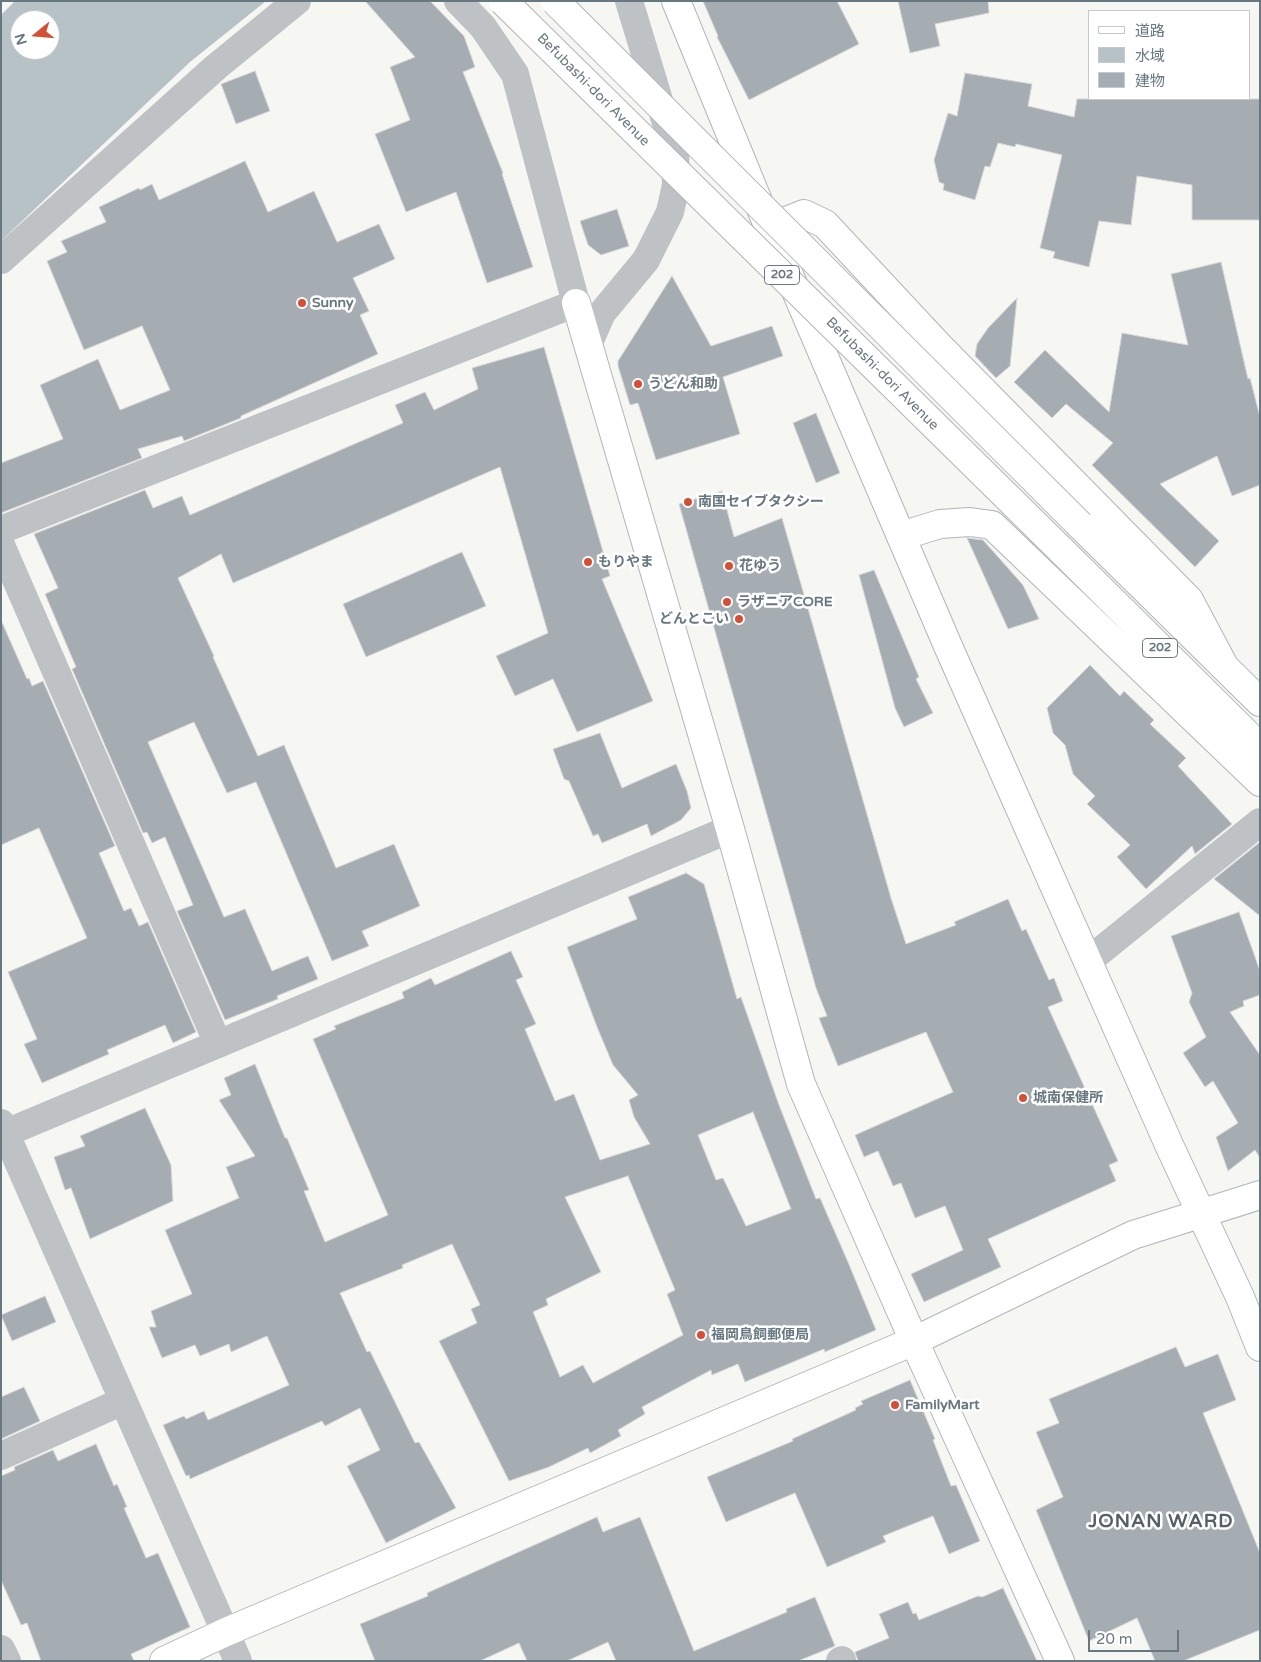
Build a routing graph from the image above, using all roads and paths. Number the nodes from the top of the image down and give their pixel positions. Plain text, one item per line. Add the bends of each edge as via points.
1 (297, 1) edge
2 (458, 1) edge
3 (503, 1) edge
4 (555, 1) edge
5 (629, 1) edge
6 (676, 1) edge
7 (769, 228) junction
8 (1, 260) edge
9 (576, 303) junction
10 (588, 345) junction
11 (1, 530) edge
12 (901, 536) junction
13 (1, 545) edge
14 (1223, 664) junction
15 (1260, 702) edge
16 (1260, 746) edge
17 (1260, 782) edge
18 (1260, 822) edge
19 (730, 829) junction
20 (1088, 961) junction
21 (218, 1044) junction
22 (3, 1130) edge
23 (1260, 1195) edge
24 (1202, 1213) junction
25 (914, 1341) junction
26 (1260, 1347) edge
27 (123, 1401) junction
28 (1, 1456) edge
29 (226, 1632) junction
30 (1, 1649) edge
31 (7, 1661) edge
32 (164, 1661) edge
33 (238, 1661) edge
34 (1060, 1661) edge

1 - 8 street via 216,67
2 - 9 street via 483,27 515,74
3 - 16 main road, Befubashi-dori Avenue / 202, bridge
4 - 14 main road, 202, bridge
5 - 10 street via 675,153 676,185 670,212 646,260 602,313
6 - 7 main road
7 - 12 main road
7 - 14 main road via 804,214 825,224 938,345 1190,600
9 - 10 main road
9 - 11 street
10 - 19 main road
12 - 17 main road via 940,524 970,522 992,525
12 - 20 main road
13 - 21 street
14 - 15 main road, 202
18 - 20 street
19 - 21 street
19 - 25 main road via 802,1084
20 - 24 main road
21 - 22 street
22 - 27 street
23 - 24 main road
24 - 25 main road via 1133,1236
24 - 26 main road
25 - 29 main road
25 - 34 main road
27 - 28 street
27 - 29 street
29 - 32 main road
29 - 33 street
30 - 31 street

